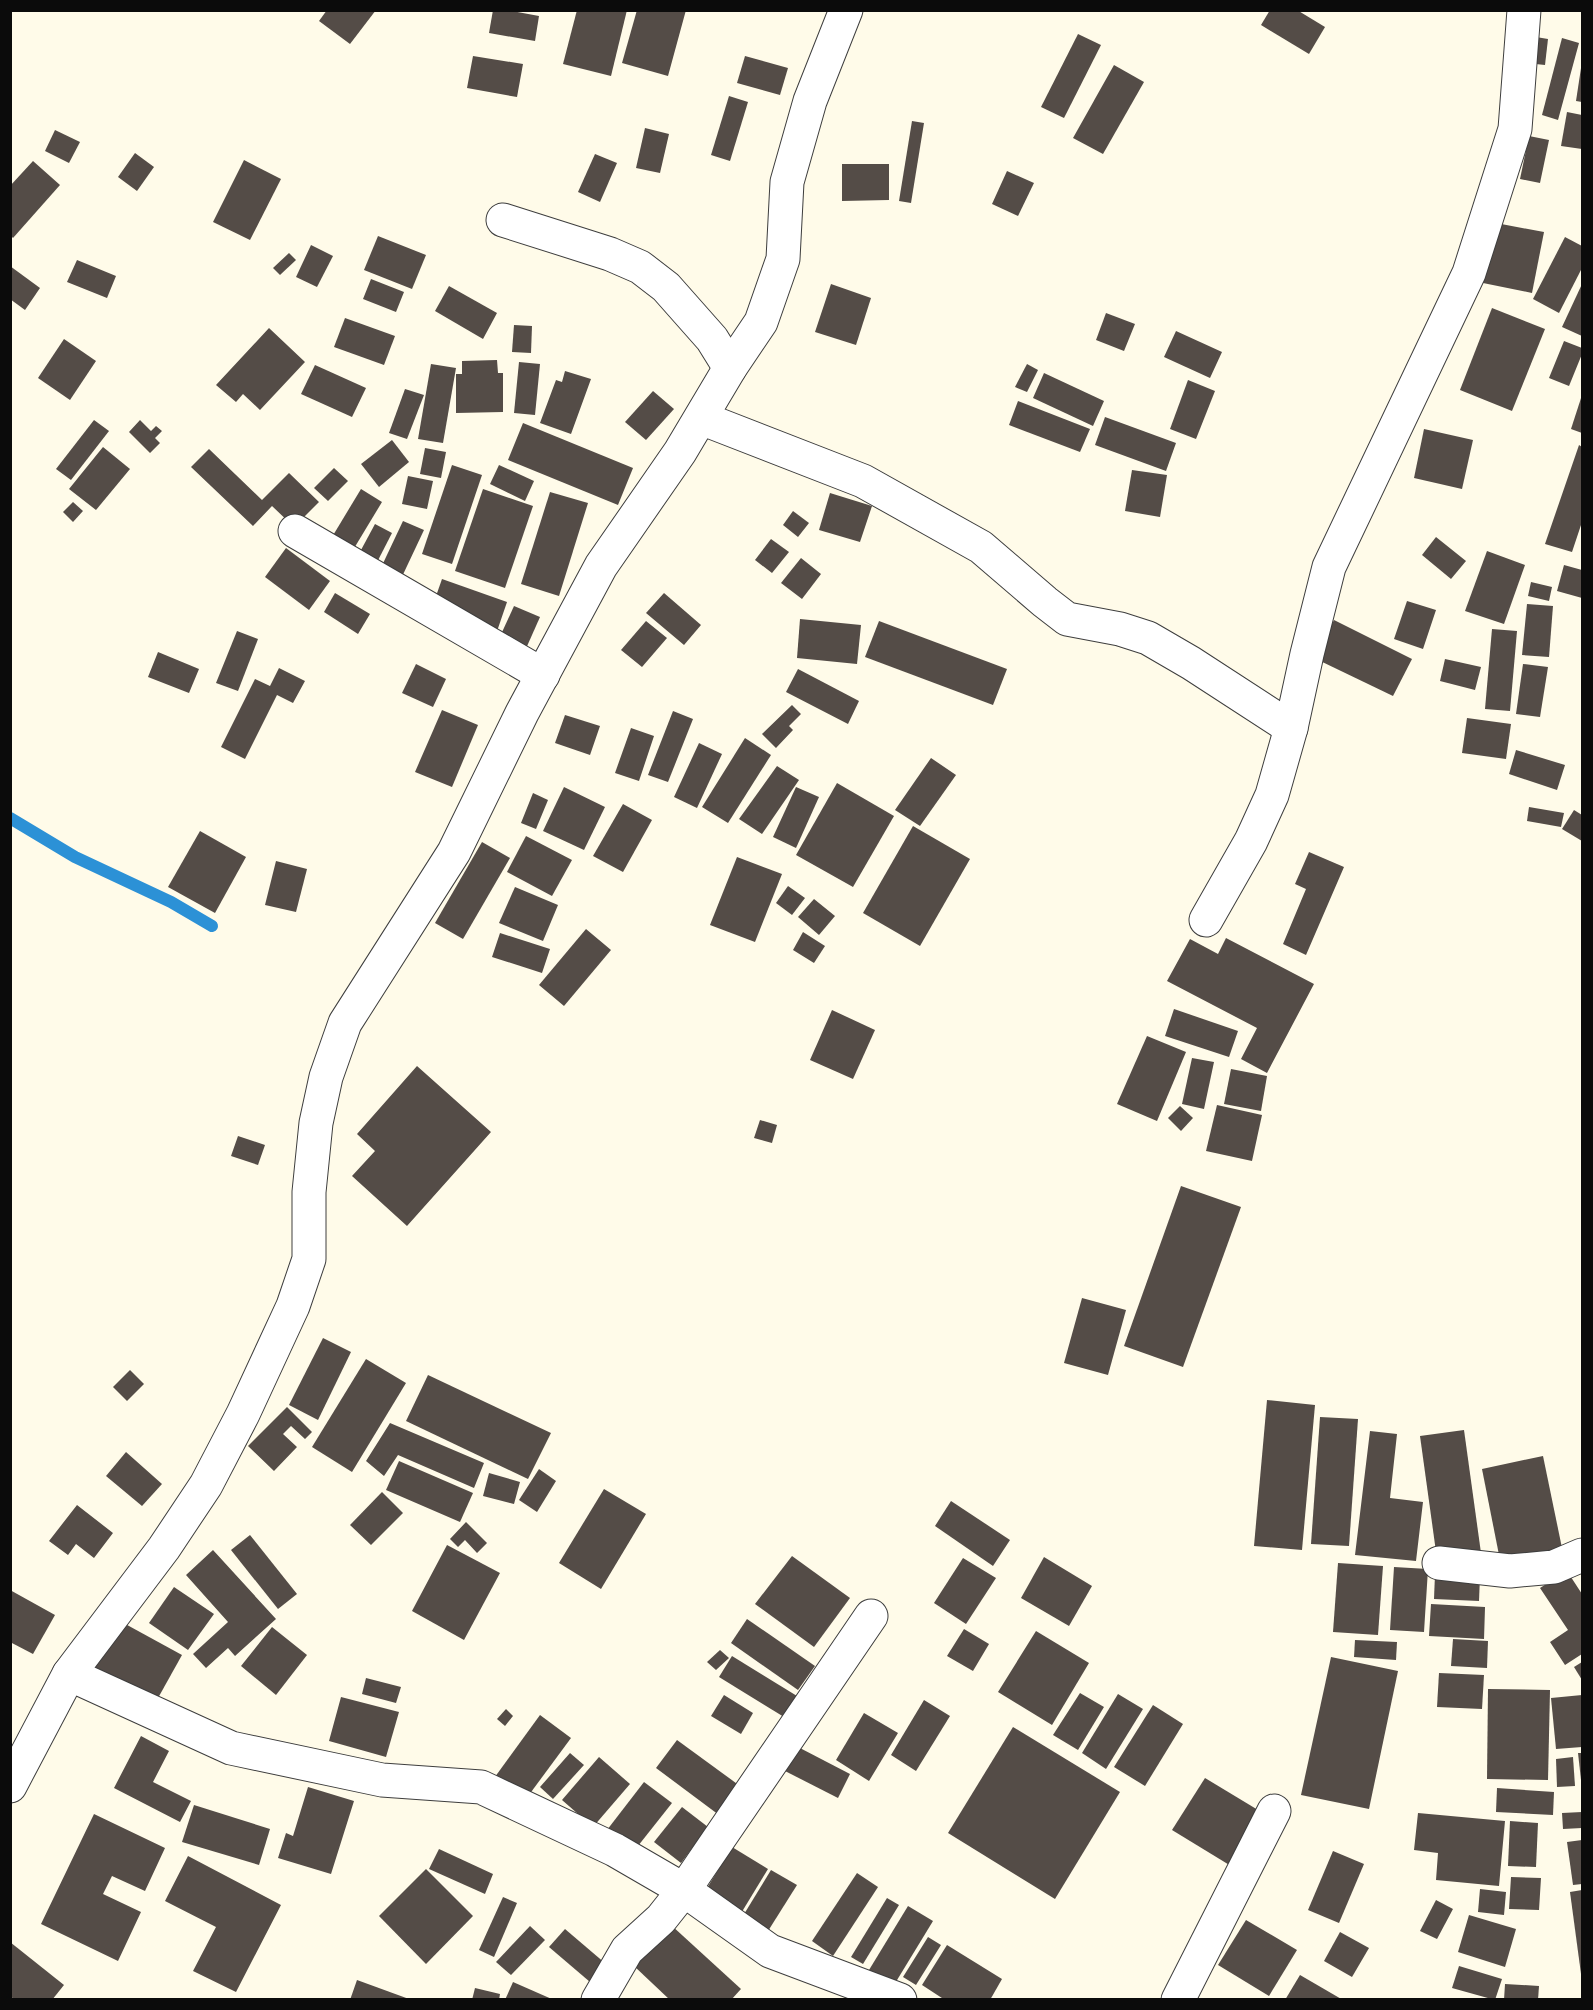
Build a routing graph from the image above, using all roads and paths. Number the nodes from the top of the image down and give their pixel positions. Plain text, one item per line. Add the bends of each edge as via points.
1 (846, 10) edge
2 (1524, 10) edge
3 (503, 220) dead end
4 (730, 368) junction
5 (701, 418) junction
6 (295, 531) dead end
7 (543, 675) junction
8 (1291, 728) junction
9 (1206, 920) dead end
10 (1582, 1555) edge
11 (1439, 1563) dead end
12 (871, 1616) dead end
13 (69, 1674) junction
14 (10, 1786) edge
15 (1274, 1811) dead end
16 (684, 1890) junction
17 (598, 2000) edge
18 (900, 2000) edge
19 (1178, 2000) edge

1 - 4 street via 810,101 787,182 783,258 761,322
2 - 8 street via 1515,129 1469,273 1329,567
3 - 4 street via 640,267 666,287 712,339
4 - 5 street
5 - 7 street via 601,566
5 - 8 street via 863,481 981,547 1067,619 1148,638
6 - 7 street
7 - 13 street via 454,852 345,1023 326,1077 316,1124 309,1192 309,1259 293,1306 243,1414 206,1485 164,1548
8 - 9 street via 1272,795
10 - 11 street via 1554,1567 1510,1571
12 - 16 street
13 - 14 street
13 - 16 street via 231,1748 382,1780 481,1787 615,1850
15 - 19 street
16 - 17 street via 661,1919 627,1950
16 - 18 street via 770,1951

